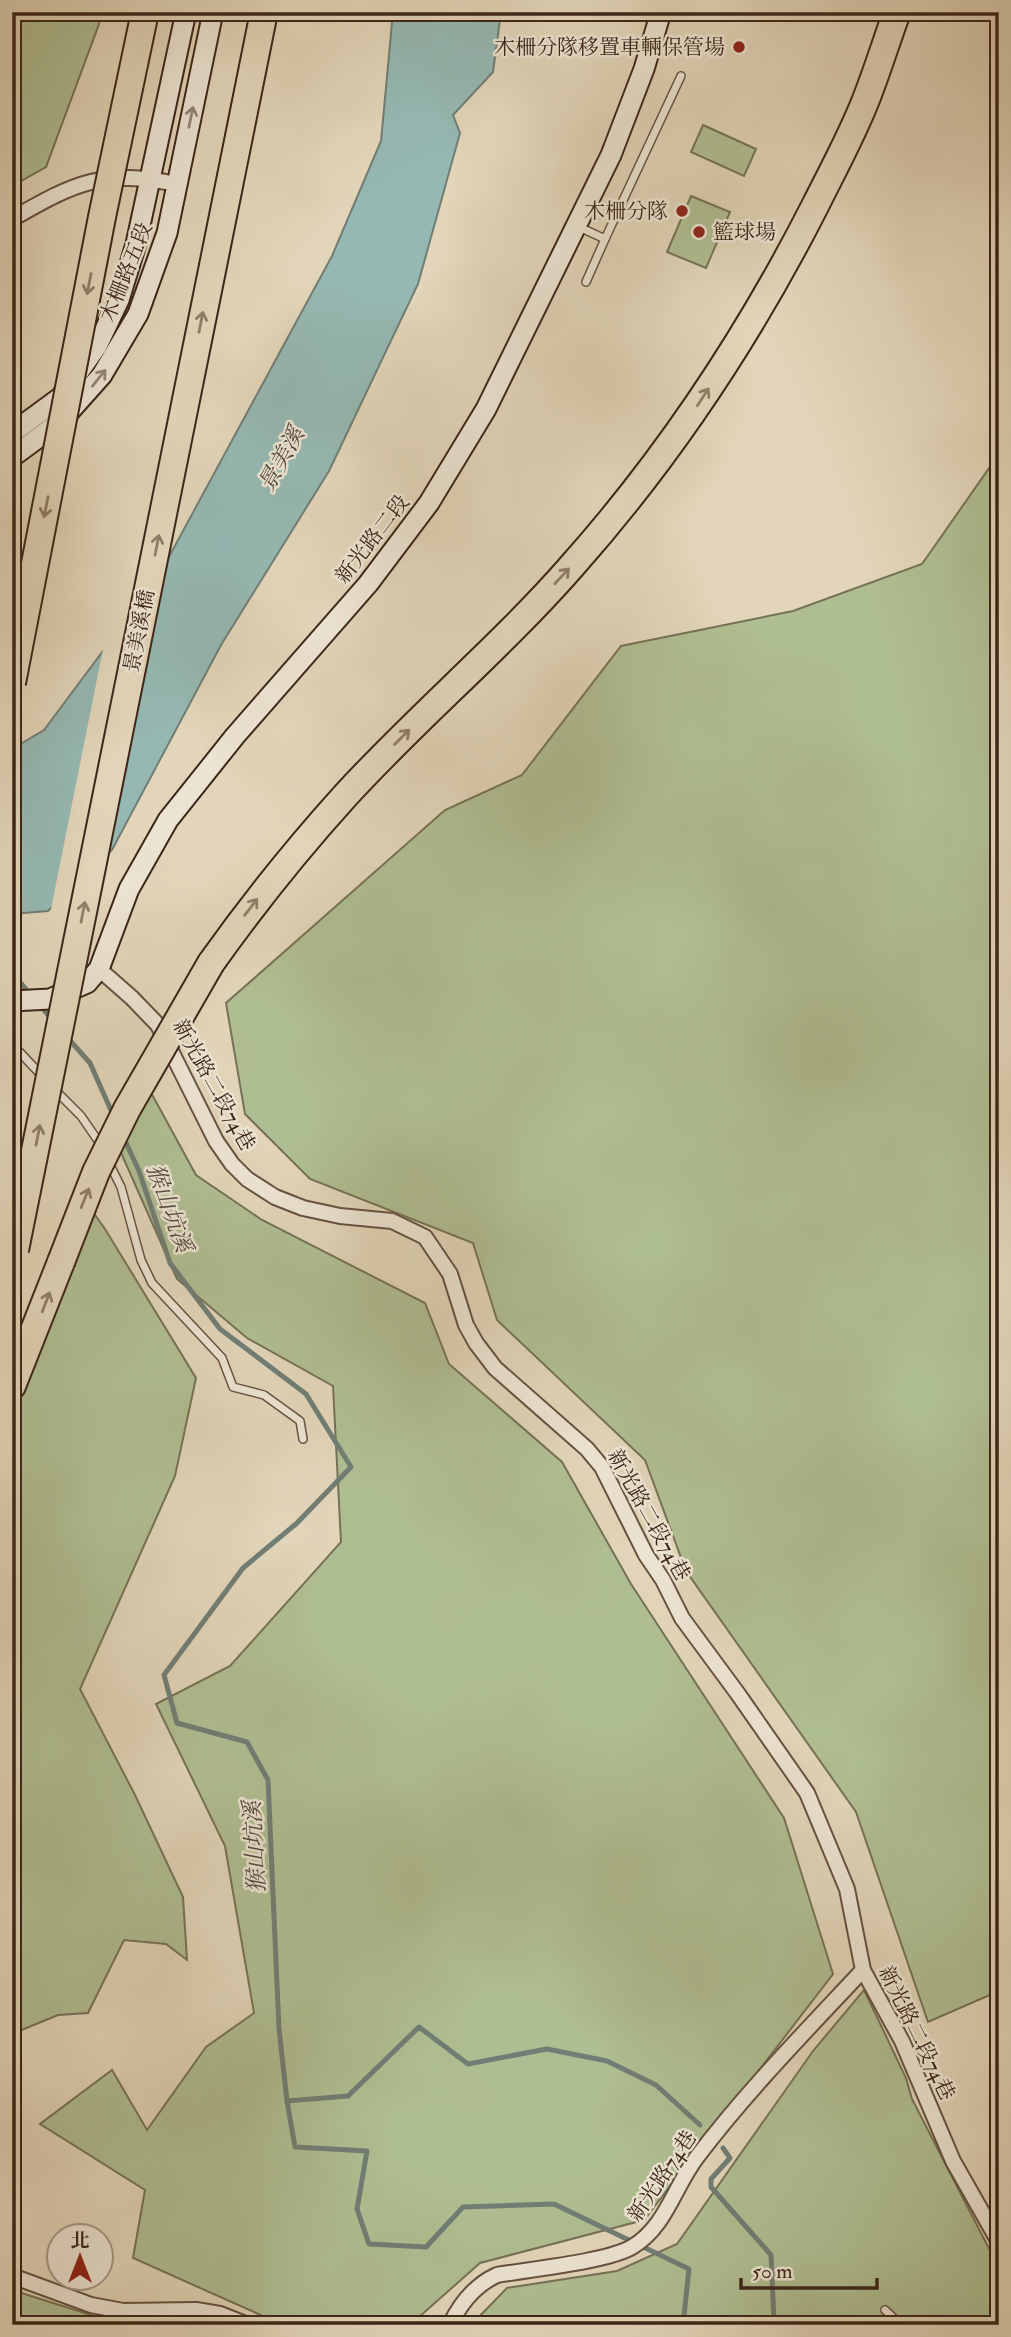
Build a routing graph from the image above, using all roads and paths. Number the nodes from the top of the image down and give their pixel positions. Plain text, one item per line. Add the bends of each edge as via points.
1 (138, 12) edge
2 (145, 12) edge
3 (186, 12) edge
4 (213, 12) edge
5 (264, 12) edge
6 (661, 12) edge
7 (897, 12) edge
8 (681, 76) dead end
9 (151, 179) junction
10 (177, 184) junction
11 (102, 217) junction
12 (12, 219) edge
13 (576, 226) junction
14 (605, 239) junction
15 (586, 282) dead end
16 (12, 433) edge
17 (12, 457) edge
18 (12, 683) edge
19 (93, 976) junction
20 (12, 1001) edge
21 (12, 1044) edge
22 (14, 1257) edge
23 (12, 1387) edge
24 (303, 1439) dead end
25 (863, 1970) junction
26 (999, 2242) edge
27 (12, 2276) edge
28 (885, 2309) dead end
29 (248, 2325) edge
30 (450, 2325) edge
31 (901, 2325) edge

1 - 11 highway, bridge
2 - 11 highway, bridge
3 - 9 street, 木柵路五段
10 -> 4 street, 木柵路五段
22 -> 5 highway, 景美溪橋, bridge
6 - 13 street, 新光路二段 via 626,118
23 -> 7 highway, bridge via 96,1172 211,963 252,906 346,795 571,567 695,409 788,260 864,104
8 - 14 lane
9 - 10 street
9 - 12 street via 97,179 63,190
9 - 16 street, 木柵路五段 via 119,300 97,346 61,397
17 -> 10 street, 木柵路五段 via 61,421 102,375 138,314 167,233
11 -> 18 highway, bridge
13 - 14 lane
13 - 19 street, 新光路二段 via 454,464 368,584 168,820 129,889
14 - 15 lane
19 - 20 street via 50,999
19 - 25 street, 新光路二段74巷 via 132,998 158,1025 215,1141 247,1179 303,1208 392,1221 425,1237 450,1274 476,1343 495,1368 603,1467 681,1618 807,1793 847,1889
21 - 24 lane via 98,1139 121,1187 152,1283 222,1358 233,1387 264,1395 300,1421
25 - 26 street, 新光路二段74巷 via 902,2041 953,2161
25 - 30 street, 新光路74巷 via 695,2159 646,2238 604,2257 485,2280
27 - 29 street via 92,2305 123,2311 196,2310
28 - 31 lane

